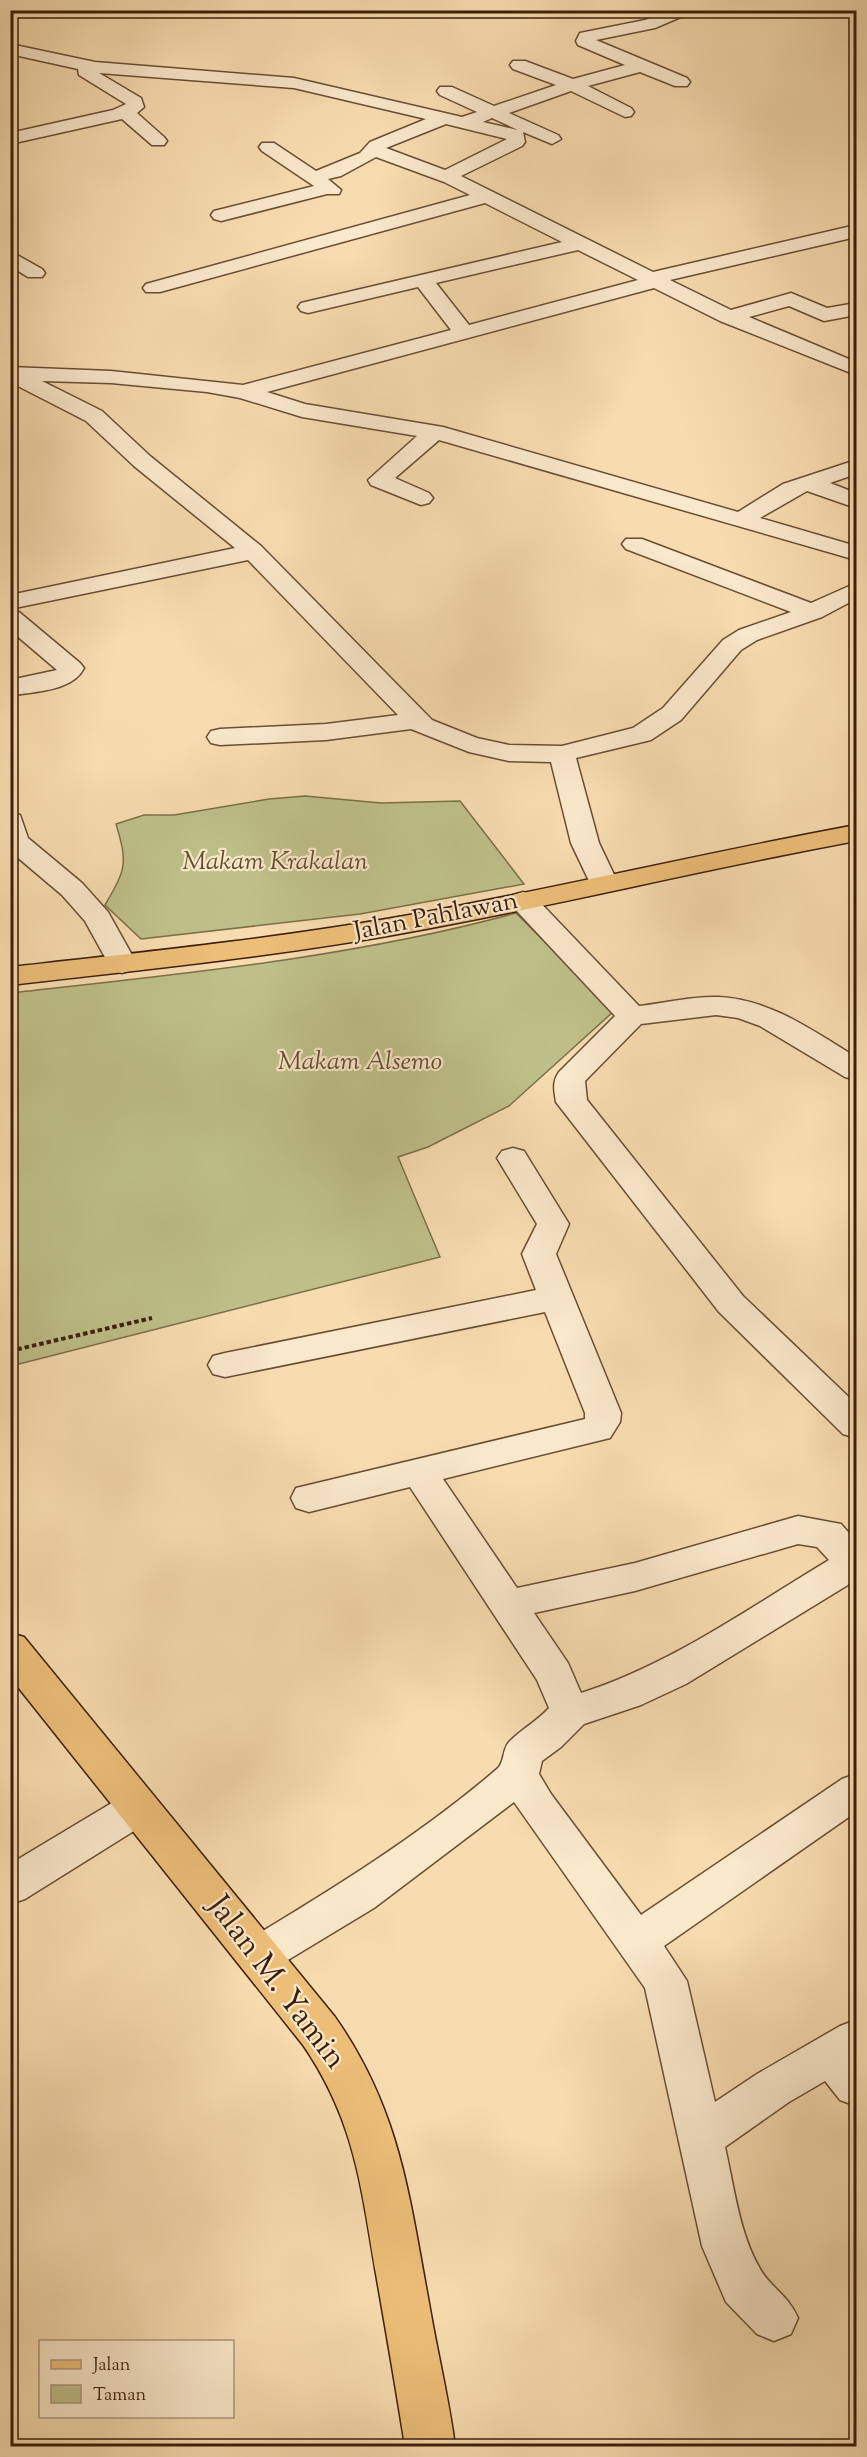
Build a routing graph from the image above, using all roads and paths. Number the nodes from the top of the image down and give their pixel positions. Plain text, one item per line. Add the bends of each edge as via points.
1 (689, 10) edge
2 (10, 49) edge
3 (32, 54) junction
4 (10, 61) edge
5 (73, 63) junction
6 (519, 65) dead end
7 (641, 66) junction
8 (681, 82) dead end
9 (572, 86) junction
10 (446, 91) dead end
11 (125, 112) junction
12 (492, 112) junction
13 (625, 112) dead end
14 (447, 117) junction
15 (467, 121) junction
16 (10, 126) edge
17 (19, 137) edge
18 (552, 139) dead end
19 (158, 141) dead end
20 (268, 147) dead end
21 (373, 150) junction
22 (313, 177) junction
23 (451, 178) junction
24 (330, 188) junction
25 (488, 196) junction
26 (348, 201) dead end
27 (221, 215) dead end
28 (856, 231) edge
29 (582, 243) junction
30 (10, 257) edge
31 (35, 273) dead end
32 (656, 279) junction
33 (424, 282) junction
34 (153, 288) dead end
35 (309, 307) dead end
36 (856, 309) edge
37 (727, 316) junction
38 (463, 331) junction
39 (856, 369) edge
40 (11, 373) edge
41 (243, 392) junction
42 (435, 432) junction
43 (856, 467) edge
44 (807, 483) junction
45 (421, 498) dead end
46 (856, 501) edge
47 (743, 519) junction
48 (634, 544) dead end
49 (253, 551) junction
50 (856, 553) edge
51 (856, 590) edge
52 (10, 602) edge
53 (813, 612) junction
54 (10, 617) edge
55 (10, 688) edge
56 (417, 720) junction
57 (220, 737) dead end
58 (562, 754) junction
59 (10, 821) edge
60 (856, 833) edge
61 (603, 883) junction
62 (523, 901) junction
63 (122, 964) junction
64 (10, 976) edge
65 (632, 1016) junction
66 (856, 1070) edge
67 (513, 1158) dead end
68 (556, 1299) junction
69 (152, 1318) dead end
70 (10, 1351) edge
71 (225, 1365) dead end
72 (856, 1425) edge
73 (420, 1472) junction
74 (309, 1498) dead end
75 (509, 1604) junction
76 (10, 1648) edge
77 (570, 1712) junction
78 (519, 1775) junction
79 (856, 1791) edge
80 (138, 1807) junction
81 (10, 1886) edge
82 (637, 1941) junction
83 (258, 1956) junction
84 (848, 2060) edge
85 (702, 2137) junction
86 (774, 2319) dead end
87 (430, 2446) edge

1 - 7 street via 649,24 586,37 584,41
2 - 3 street
3 - 4 street
3 - 5 street
5 - 11 street via 132,98 136,105
5 - 14 street via 283,81
6 - 9 street
7 - 8 street
7 - 9 street
9 - 12 street
9 - 13 street
10 - 12 street
11 - 17 street
11 - 19 street
12 - 15 street
12 - 18 street
14 - 15 street
14 - 21 street
15 - 23 street via 517,139 453,172
16 - 17 street
20 - 22 street
21 - 22 street via 367,157 334,172
21 - 23 street
22 - 24 street
23 - 25 street
24 - 26 street
24 - 27 street
25 - 29 street
25 - 34 street
28 - 32 street
29 - 32 street
29 - 33 street
30 - 31 street
32 - 37 street
32 - 38 street
33 - 35 street
33 - 38 street
36 - 37 street via 824,315 791,299
37 - 39 street
38 - 41 street
40 - 41 street via 159,381
40 - 49 street via 94,416
41 - 42 street via 302,410
42 - 45 street via 379,480
42 - 47 street
43 - 44 street
44 - 46 street
44 - 47 street via 779,495
47 - 50 street
48 - 53 street
49 - 52 street via 203,565
49 - 56 street
51 - 53 street
53 - 58 street via 748,635 732,645 657,726 596,748
54 - 55 street via 70,668 61,678
56 - 57 street via 335,731
56 - 58 street via 434,733 469,744 509,753
58 - 61 street via 585,843
59 - 63 street via 15,841 72,889 98,918
60 - 61 main road, Jalan Pahlawan
61 - 62 main road, Jalan Pahlawan
62 - 63 main road, Jalan Pahlawan via 282,945
62 - 65 street
63 - 64 main road, Jalan Pahlawan
65 - 66 street via 708,1006 743,1010 771,1020
65 - 72 street via 570,1079 572,1102 731,1304
67 - 68 street via 552,1224 539,1254
68 - 71 street
68 - 73 street via 603,1413 602,1422 597,1428
69 - 70 path
73 - 74 street
73 - 75 street
75 - 77 street via 554,1674
75 - 77 street via 635,1577 798,1530 828,1534 847,1555 848,1567 715,1649 627,1694
76 - 80 main road, Jalan M. Yamin
77 - 78 street via 523,1753
78 - 82 street via 537,1806
78 - 83 street via 359,1894
79 - 82 street
80 - 81 street
80 - 83 main road, Jalan M. Yamin
82 - 85 street via 665,1981
83 - 87 main road, Jalan M. Yamin via 339,2060 364,2111 381,2166
84 - 85 street via 773,2088
85 - 86 street via 725,2246 743,2286

